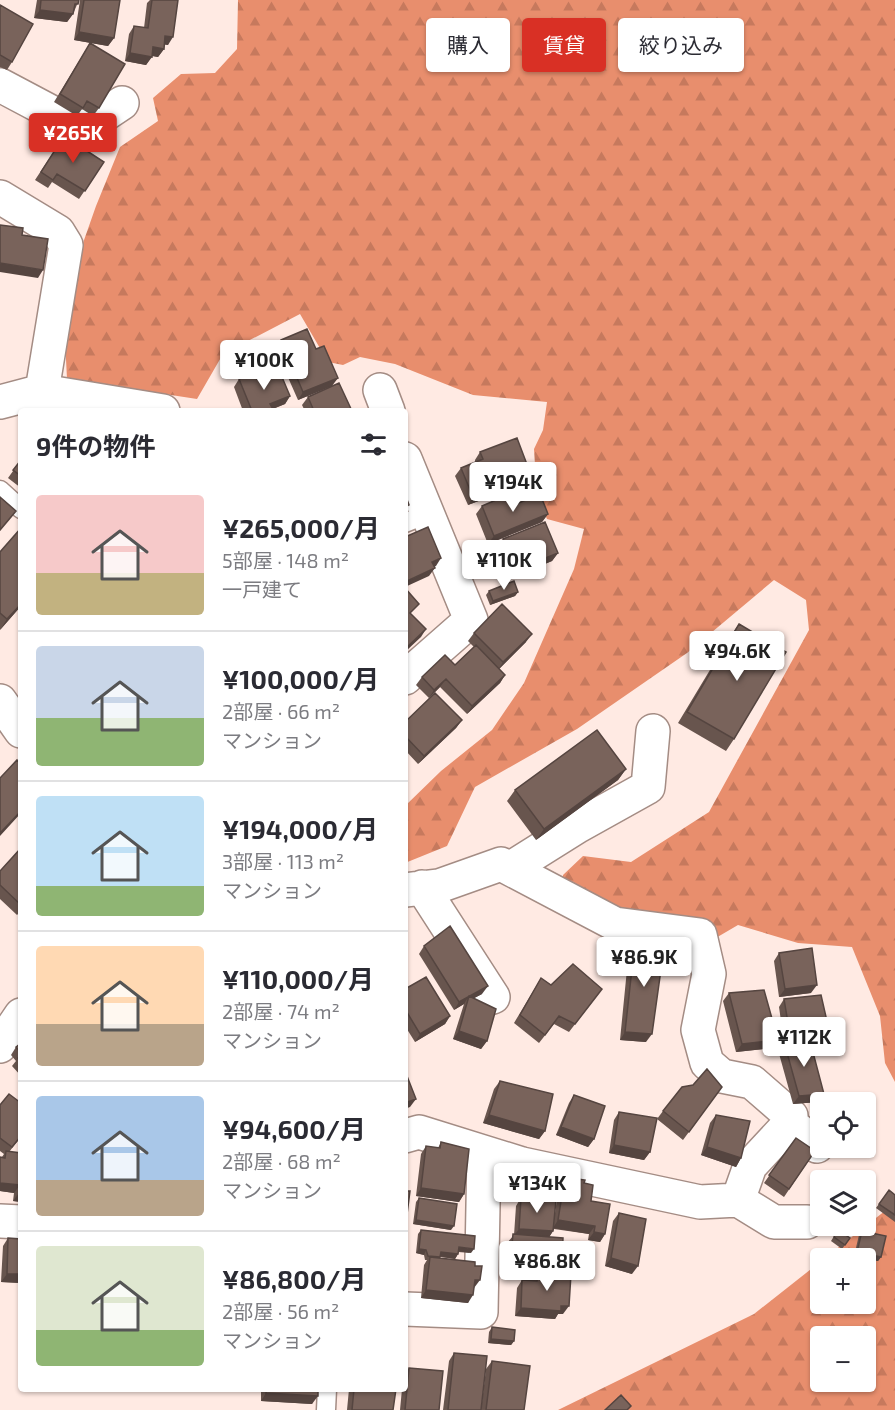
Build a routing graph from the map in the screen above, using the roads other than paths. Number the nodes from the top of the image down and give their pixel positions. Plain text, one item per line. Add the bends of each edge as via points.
1 (0, 85) edge
2 (122, 104) dead end
3 (0, 197) edge
4 (42, 391) junction
5 (0, 402) edge
6 (145, 408) edge
7 (408, 475) edge
8 (0, 490) edge
9 (18, 505) edge
10 (416, 519) edge
11 (408, 675) edge
12 (0, 701) edge
13 (18, 727) edge
14 (653, 731) dead end
15 (511, 868) junction
16 (414, 888) edge
17 (493, 997) dead end
18 (18, 1019) edge
19 (0, 1046) edge
20 (790, 1123) junction
21 (408, 1135) edge
22 (810, 1140) edge
23 (484, 1153) junction
24 (738, 1200) junction
25 (0, 1221) edge
26 (18, 1222) edge
27 (807, 1222) dead end
28 (408, 1309) edge
29 (327, 1392) edge
30 (326, 1410) edge

1 - 2 street via 83,129
3 - 4 street via 58,232 66,245
4 - 5 street
4 - 6 street
7 - 10 street
8 - 9 lane
10 - 11 street via 471,620
12 - 13 street
14 - 15 street via 648,787
15 - 16 street via 501,864 439,886
15 - 20 street via 615,924 700,935 710,974 698,1030 706,1063 722,1077 752,1082 791,1116
16 - 17 street
18 - 19 street
20 - 22 street
20 - 24 street via 750,1166
21 - 23 street via 419,1132
23 - 24 street via 700,1202
23 - 28 street via 481,1312
24 - 27 street via 774,1222
25 - 26 street
29 - 30 lane

